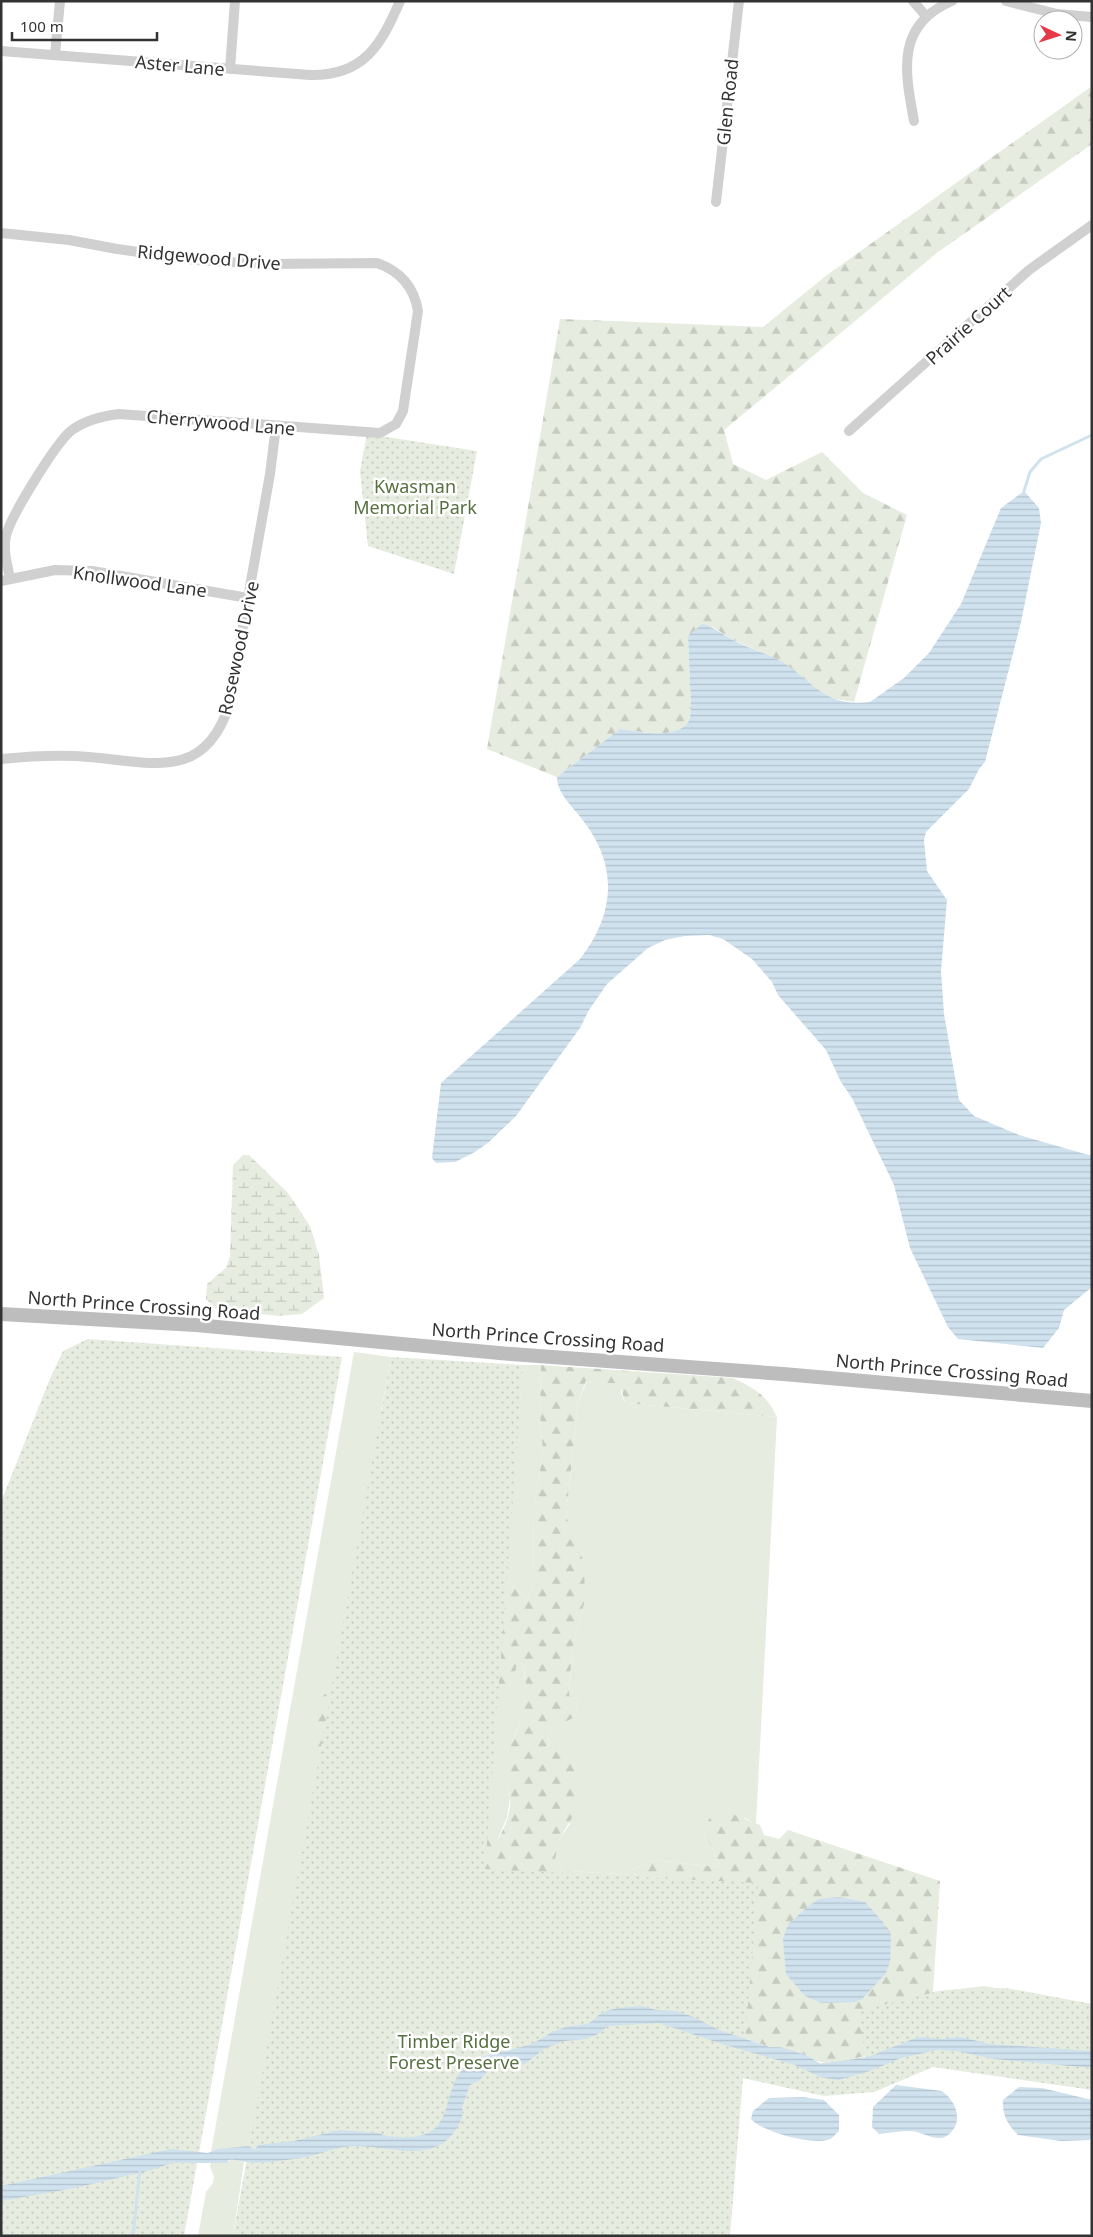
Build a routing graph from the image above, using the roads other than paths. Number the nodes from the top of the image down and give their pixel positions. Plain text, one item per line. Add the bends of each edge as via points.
1 (60, 1) edge
2 (235, 1) edge
3 (400, 1) edge
4 (738, 1) edge
5 (913, 1) edge
6 (952, 1) edge
7 (1006, 1) edge
8 (926, 16) junction
9 (1092, 17) edge
10 (1, 50) edge
11 (55, 55) junction
12 (230, 69) junction
13 (914, 121) dead end
14 (716, 202) dead end
15 (1092, 225) edge
16 (1, 234) edge
17 (409, 286) joint
18 (276, 426) junction
19 (849, 432) dead end
20 (6, 579) edge
21 (248, 598) junction
22 (1, 759) edge
23 (1, 1314) edge
24 (1092, 1401) edge

1 - 11 street
2 - 12 street
3 - 12 street, Aster Lane via 381,40 368,57 339,72 321,76
4 - 14 street, Glen Road
5 - 8 street
6 - 8 street
7 - 9 street via 1049,12
8 - 13 street via 911,42 906,59
10 - 11 street, Aster Lane
11 - 12 street, Aster Lane
15 - 19 street, Prairie Court via 1029,270
16 - 17 street, Ridgewood Drive via 44,236 219,262 369,262 390,268
17 - 18 street, Cherrywood Lane via 417,305 418,319 403,411 396,424 374,434
18 - 20 street, Cherrywood Lane via 118,414 103,415 71,430 9,525 5,542
18 - 21 street, Rosewood Drive
20 - 21 street, Knollwood Lane via 55,570 92,571
21 - 22 street, Rosewood Drive via 229,705 220,728 207,745 178,761 158,764 66,756
23 - 24 street, North Prince Crossing Road via 196,1326

